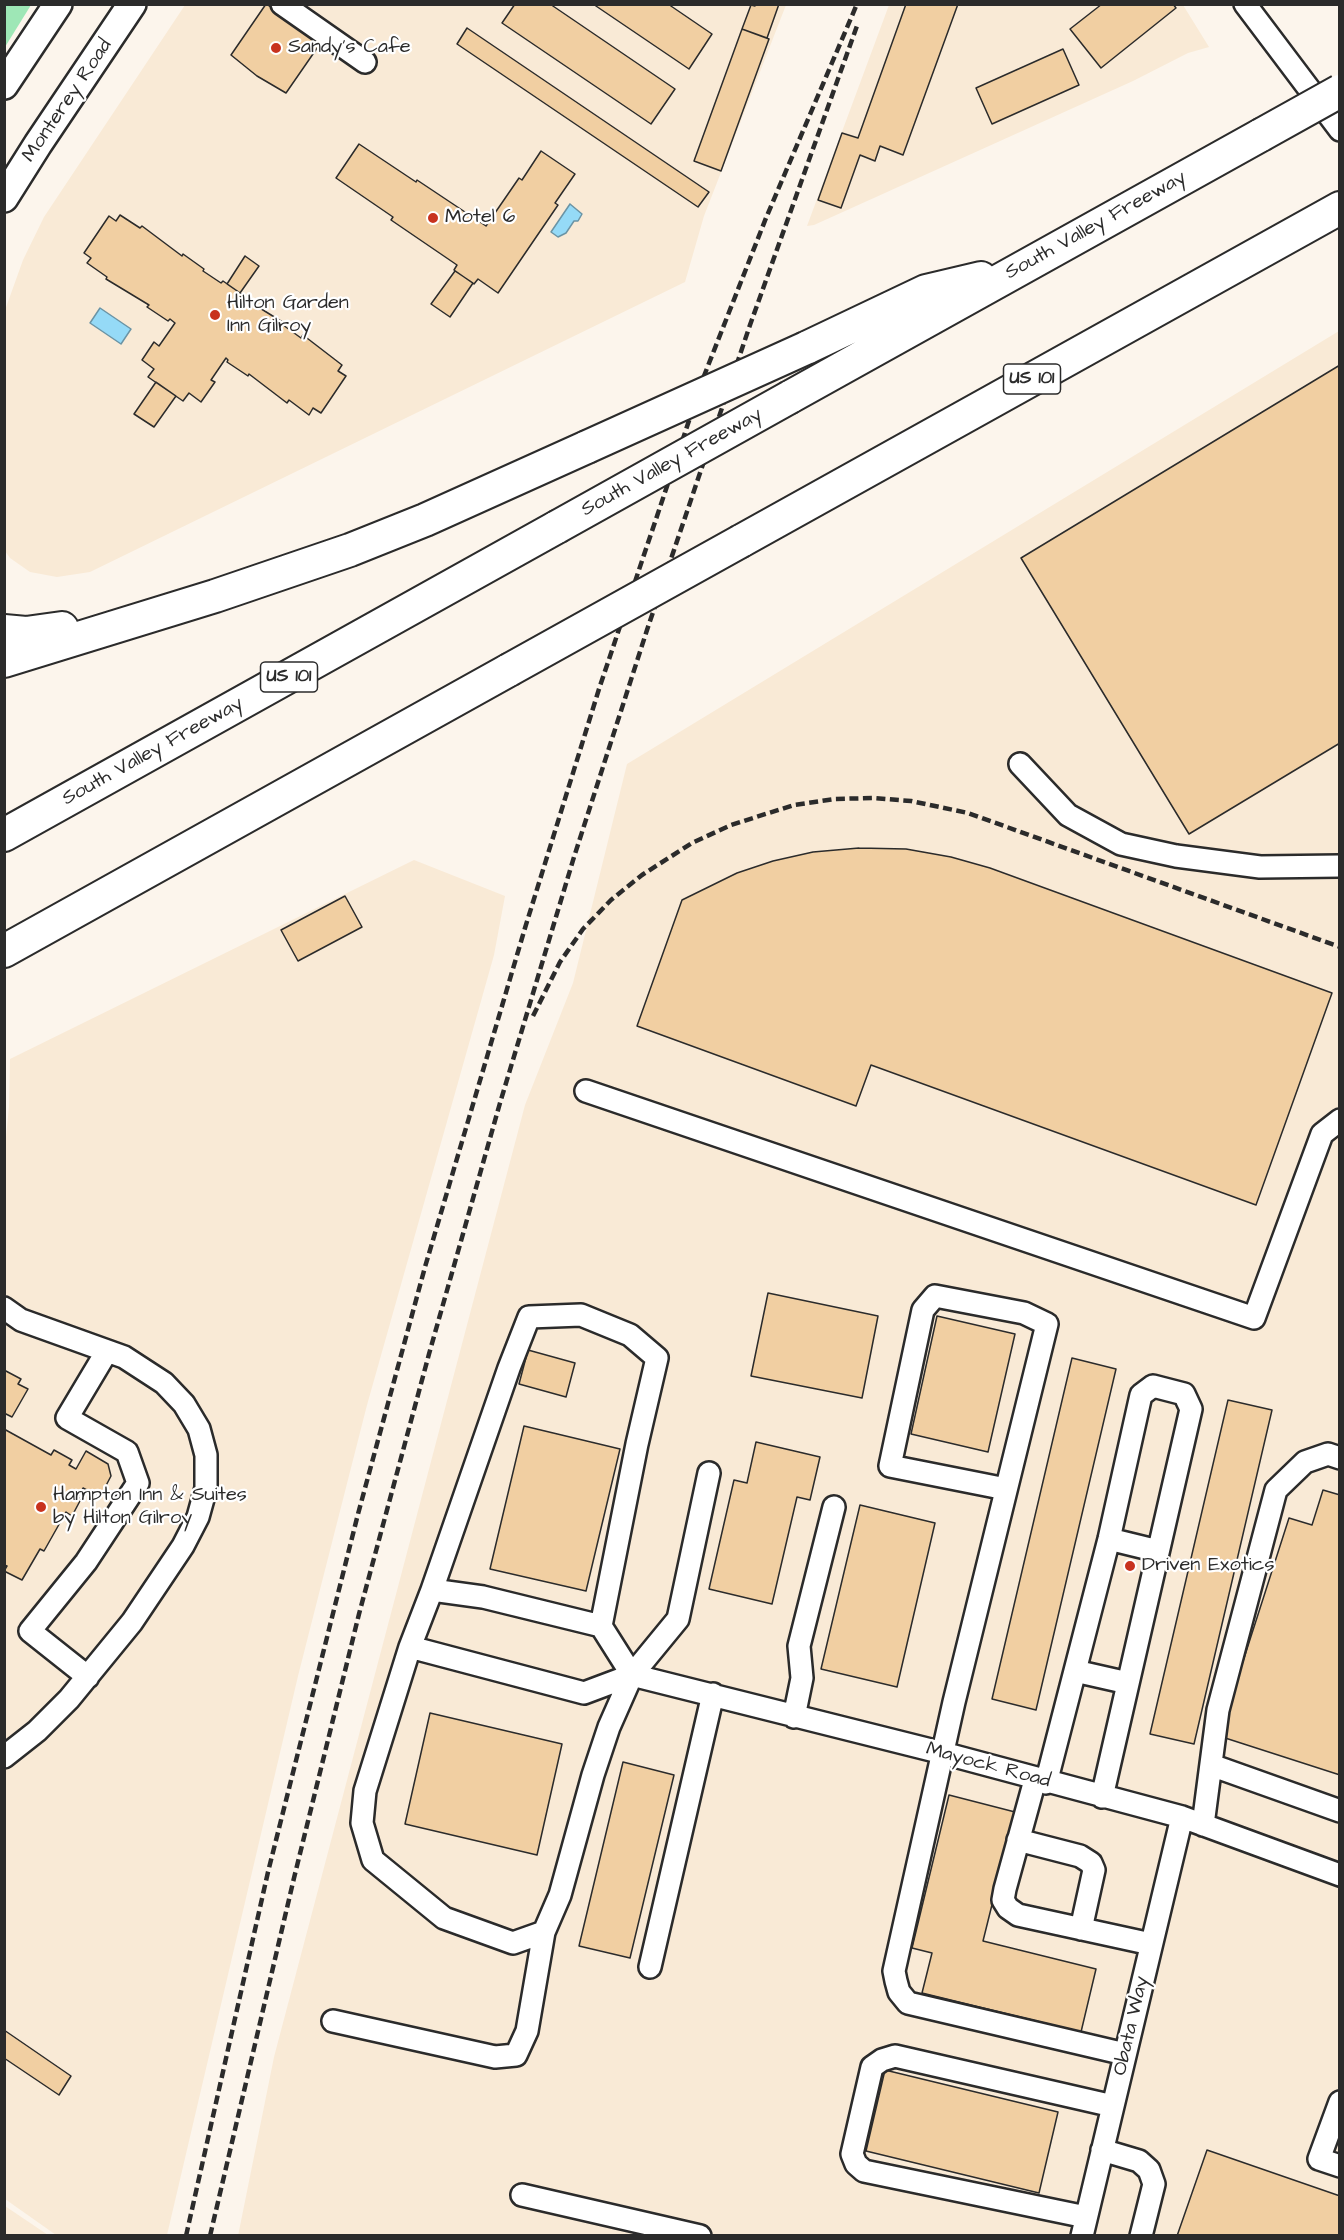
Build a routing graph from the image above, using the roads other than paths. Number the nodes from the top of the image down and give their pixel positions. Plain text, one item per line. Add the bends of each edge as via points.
1 (58, 4) edge
2 (132, 4) edge
3 (282, 4) edge
4 (1245, 4) edge
5 (364, 62) dead end
6 (4, 85) edge
7 (1340, 91) edge
8 (1340, 130) edge
9 (4, 198) edge
10 (1331, 212) edge
11 (1014, 271) junction
12 (324, 560) junction
13 (4, 631) edge
14 (4, 661) edge
15 (1020, 764) dead end
16 (13, 831) edge
17 (1340, 866) edge
18 (17, 956) edge
19 (586, 1091) dead end
20 (1340, 1120) edge
21 (10, 1315) edge
22 (107, 1351) junction
23 (1340, 1458) edge
24 (709, 1473) dead end
25 (1006, 1490) junction
26 (834, 1507) dead end
27 (1109, 1539) junction
28 (1158, 1551) junction
29 (432, 1590) junction
30 (602, 1626) junction
31 (410, 1647) junction
32 (1075, 1671) junction
33 (632, 1676) junction
34 (88, 1677) junction
35 (1128, 1683) junction
36 (713, 1695) junction
37 (794, 1717) junction
38 (943, 1753) junction
39 (4, 1757) edge
40 (1211, 1765) junction
41 (1040, 1781) junction
42 (1102, 1797) junction
43 (1340, 1811) edge
44 (1182, 1817) junction
45 (1203, 1825) junction
46 (1018, 1840) junction
47 (1340, 1875) edge
48 (1081, 1929) junction
49 (544, 1932) junction
50 (1151, 1944) junction
51 (650, 1967) dead end
52 (333, 2021) dead end
53 (1125, 2054) junction
54 (1340, 2102) edge
55 (1113, 2106) junction
56 (1102, 2150) junction
57 (1340, 2166) edge
58 (522, 2195) dead end
59 (1084, 2226) edge
60 (700, 2235) edge
61 (1141, 2235) edge

1 - 6 main road
2 - 9 main road, Monterey Road
3 - 5 street
4 - 8 street
7 - 11 highway, South Valley Freeway / US 101, bridge
10 - 18 highway, US 101, bridge via 173,858
11 - 12 highway, bridge via 926,291 425,520
11 - 16 highway, South Valley Freeway / US 101, bridge
12 - 13 highway via 166,598 67,627 38,632
12 - 14 highway
15 - 17 street via 1068,815 1121,844 1260,867
19 - 20 street via 1254,1318 1322,1134
21 - 22 street
22 - 34 street via 124,1357 164,1383 184,1404 204,1446 206,1488 198,1517 183,1546 132,1622
22 - 34 street via 67,1418 127,1452 138,1483 86,1562 30,1631
23 - 40 street via 1328,1454 1305,1461 1276,1490 1218,1710
24 - 33 street via 678,1619
25 - 25 street via 890,1466 923,1310 935,1296 1024,1313 1047,1324
25 - 38 street
26 - 37 street via 798,1646 802,1678
27 - 28 street
27 - 28 street via 1141,1395 1153,1386 1184,1394 1191,1409
27 - 32 street
28 - 35 street
29 - 30 street via 483,1597
29 - 30 street via 529,1317 581,1315 630,1335 657,1358
29 - 31 street
30 - 33 street
31 - 33 street via 584,1693
31 - 49 street via 365,1791 362,1824 374,1860 444,1918 513,1943
32 - 35 street
32 - 41 street
33 - 36 street, Mayock Road
33 - 49 street via 600,1755 560,1895
34 - 39 street via 37,1731
35 - 42 street
36 - 37 street, Mayock Road
36 - 51 street
37 - 38 street, Mayock Road
38 - 41 street, Mayock Road
38 - 53 street via 894,1971 899,1992 908,2003
40 - 43 street
40 - 45 street
41 - 42 street, Mayock Road
41 - 46 street
42 - 44 street, Mayock Road
44 - 45 street, Mayock Road
44 - 50 street, Obata Way
45 - 47 street, Mayock Road
46 - 48 street via 1080,1856 1091,1863 1094,1870
46 - 48 street via 1003,1900 1008,1908 1018,1915
48 - 50 street
49 - 52 street via 527,2031 516,2055 495,2057
50 - 53 street, Obata Way
53 - 55 street, Obata Way
54 - 57 street via 1319,2159
55 - 56 street, Obata Way
55 - 59 street via 895,2056 872,2067 852,2154 855,2164 864,2171
56 - 59 street, Obata Way
56 - 61 street via 1139,2161 1149,2170 1154,2184
58 - 60 street

